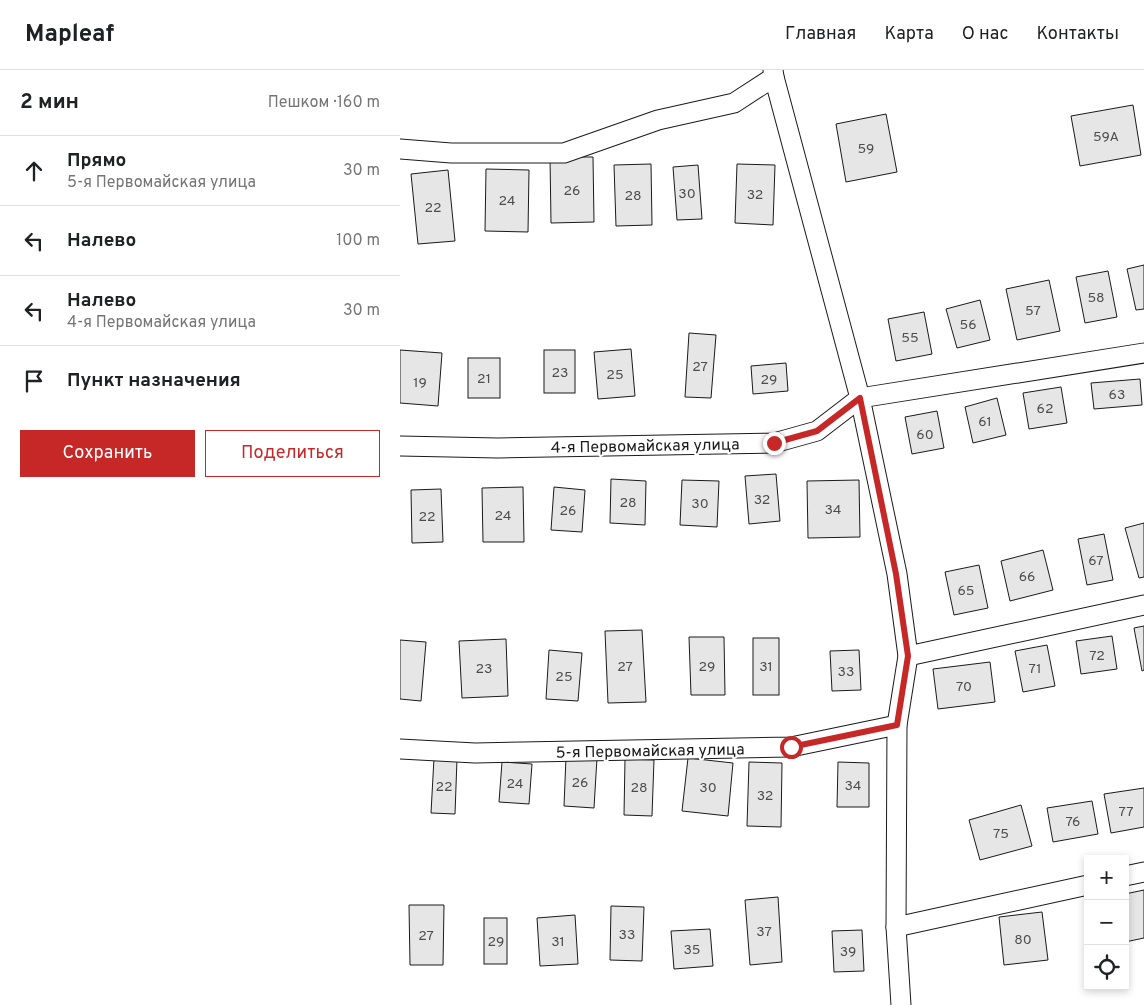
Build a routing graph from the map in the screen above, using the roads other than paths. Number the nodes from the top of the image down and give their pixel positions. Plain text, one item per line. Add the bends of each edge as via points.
1 (774, 73) edge
2 (400, 149) edge
3 (1144, 353) edge
4 (860, 398) junction
5 (400, 446) edge
6 (1144, 605) edge
7 (908, 656) junction
8 (897, 725) junction
9 (400, 749) edge
10 (1144, 872) edge
11 (1129, 875) edge
12 (1084, 886) edge
13 (896, 926) junction
14 (901, 1005) edge

1 - 2 street via 734,103 658,120 564,153 451,153
1 - 4 street
3 - 4 street, 4-я Первомайская улица
4 - 5 street, 4-я Первомайская улица via 817,431 774,443 498,448
4 - 7 street via 896,574
6 - 7 street
7 - 8 street
8 - 9 street, 5-я Первомайская улица via 791,747 475,753
8 - 13 street
10 - 11 street
12 - 13 street
13 - 14 street

